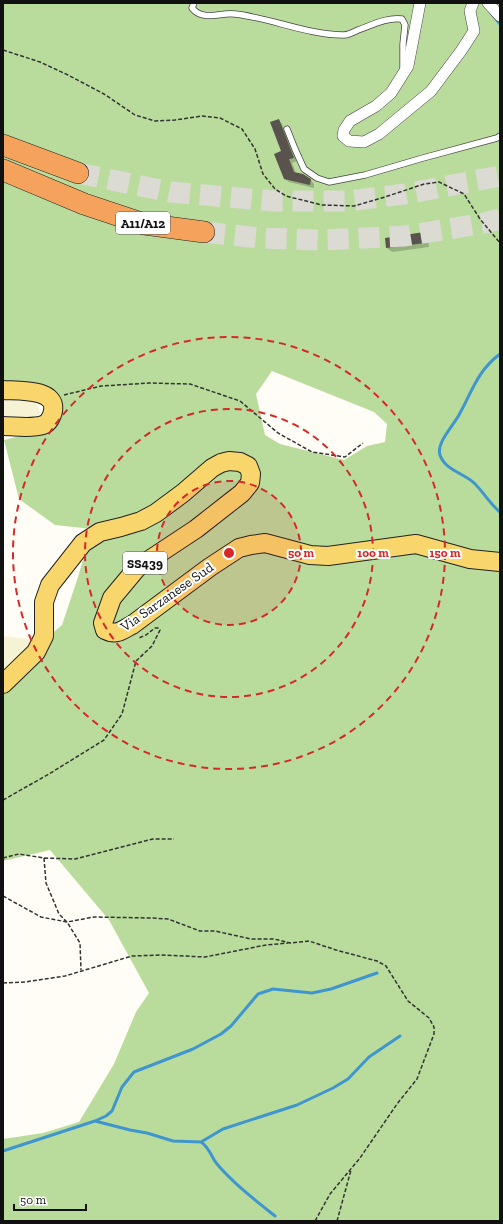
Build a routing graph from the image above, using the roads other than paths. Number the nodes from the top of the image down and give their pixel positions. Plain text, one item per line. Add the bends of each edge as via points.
1 (194, 3) edge
2 (420, 3) edge
3 (473, 3) edge
4 (488, 3) edge
5 (500, 16) edge
6 (403, 74) junction
7 (287, 128) dead end
8 (500, 136) edge
9 (3, 145) edge
10 (3, 170) edge
11 (78, 173) tunnel mouth
12 (204, 232) tunnel mouth
13 (3, 390) edge
14 (3, 426) edge
15 (500, 562) edge
16 (3, 684) edge

1 - 6 lane via 192,8 204,16 234,14 312,31 346,35 394,18 402,19 405,26
2 - 6 street via 408,66
3 - 6 street via 470,11 474,31 431,90 379,134 364,142 349,141 343,136 350,121 376,106 391,93
4 - 5 street
7 - 8 lane via 304,169 329,182 364,175
9 - 11 highway
10 - 12 highway, A11/A12 via 84,204 144,224
13 - 14 main road via 41,394 50,398 54,409 52,416 44,425
15 - 16 main road, Via Sarzanese Sud / SS439 via 470,559 416,544 328,556 310,555 265,543 251,545 239,548 210,567 120,632 111,633 105,630 103,624 112,598 137,568 208,520 242,493 250,482 248,466 240,462 220,463 156,513 140,521 100,532 83,543 50,585 44,602 44,636 36,652

